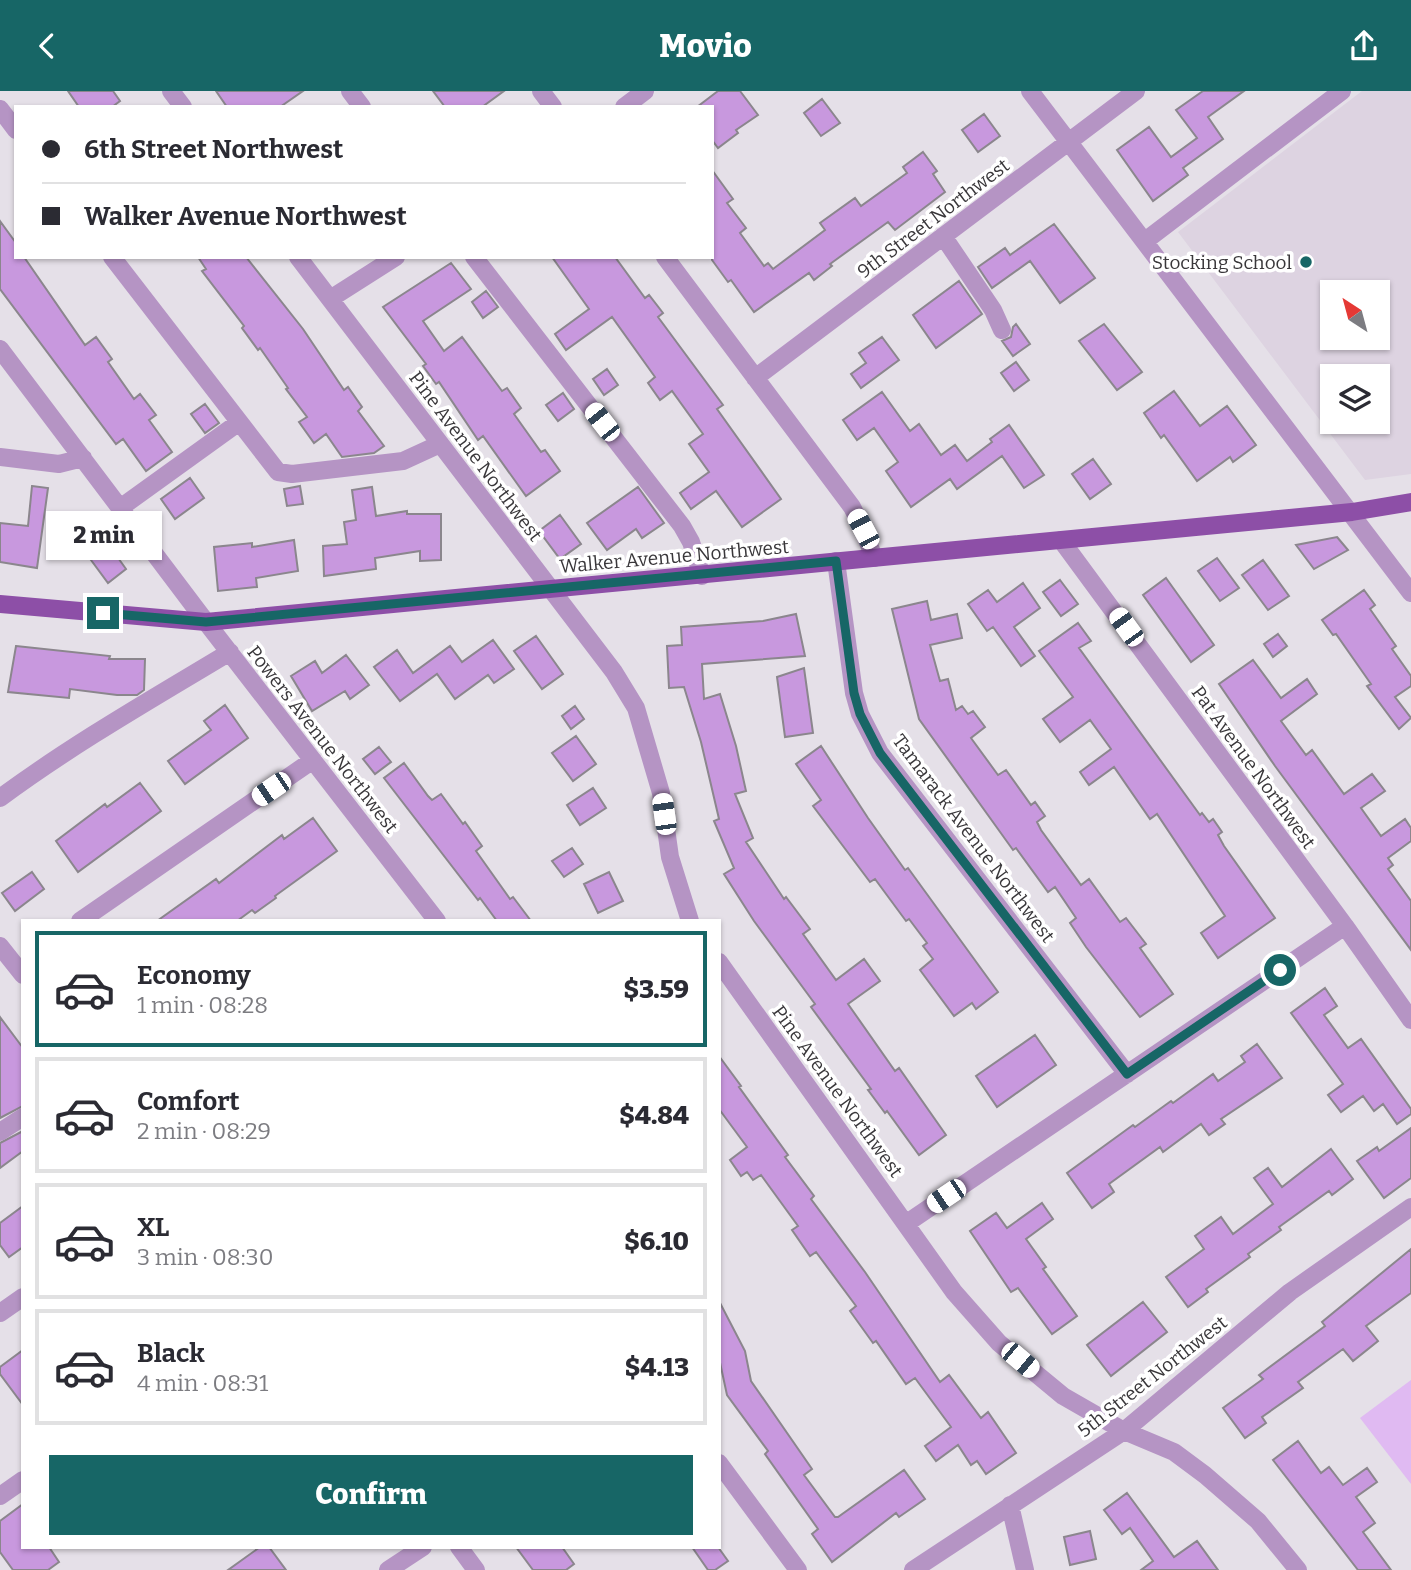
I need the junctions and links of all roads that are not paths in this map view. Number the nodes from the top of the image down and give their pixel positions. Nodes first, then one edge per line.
1 (645, 91) edge
2 (1030, 91) edge
3 (1136, 91) edge
4 (1342, 91) edge
5 (627, 105) edge
6 (0, 109) edge
7 (14, 127) edge
8 (1069, 141) junction
9 (943, 236) junction
10 (1145, 241) junction
11 (114, 259) edge
12 (300, 259) edge
13 (393, 259) edge
14 (476, 259) edge
15 (666, 259) edge
16 (330, 299) junction
17 (1002, 330) dead end
18 (0, 349) edge
19 (755, 378) junction
20 (238, 423) junction
21 (440, 444) junction
22 (0, 457) edge
23 (83, 459) junction
24 (1411, 502) edge
25 (120, 508) junction
26 (1352, 512) junction
27 (1061, 540) junction
28 (874, 558) junction
29 (836, 561) junction
30 (702, 576) junction
31 (551, 589) junction
32 (1411, 593) edge
33 (0, 604) edge
34 (206, 622) junction
35 (229, 652) junction
36 (313, 760) junction
37 (0, 798) edge
38 (83, 919) edge
39 (435, 919) edge
40 (689, 919) edge
41 (1345, 926) junction
42 (0, 946) edge
43 (721, 965) edge
44 (15, 969) edge
45 (1411, 1020) edge
46 (1127, 1074) junction
47 (21, 1118) edge
48 (0, 1132) edge
49 (1411, 1207) edge
50 (907, 1223) junction
51 (21, 1298) edge
52 (0, 1313) edge
53 (1124, 1431) junction
54 (721, 1466) edge
55 (21, 1481) edge
56 (0, 1496) edge
57 (1010, 1506) junction
58 (420, 1549) edge
59 (460, 1549) edge
60 (388, 1570) edge
61 (476, 1570) edge
62 (798, 1570) edge
63 (913, 1570) edge
64 (1025, 1570) edge
65 (1298, 1570) edge

1 - 5 street
2 - 8 street
3 - 8 street, 9th Street Northwest
4 - 10 street
6 - 7 street
8 - 9 street, 9th Street Northwest
8 - 10 street
9 - 17 street
9 - 19 street, 9th Street Northwest
10 - 26 street
11 - 20 street
12 - 16 street, Pine Avenue Northwest
13 - 16 street
14 - 30 street
15 - 19 street
16 - 21 street, Pine Avenue Northwest
18 - 23 street, Powers Avenue Northwest
19 - 28 street
20 - 21 street
20 - 25 street
21 - 31 street, Pine Avenue Northwest
22 - 23 street
23 - 25 street, Powers Avenue Northwest
24 - 26 main road, Walker Avenue Northwest
25 - 34 street, Powers Avenue Northwest
26 - 27 main road, Walker Avenue Northwest
26 - 32 street
27 - 28 main road, Walker Avenue Northwest
27 - 41 street, Pat Avenue Northwest
28 - 29 main road, Walker Avenue Northwest
29 - 30 main road, Walker Avenue Northwest
29 - 46 street, Tamarack Avenue Northwest
30 - 31 main road, Walker Avenue Northwest
31 - 34 main road, Walker Avenue Northwest
31 - 40 street, Pine Avenue Northwest
33 - 34 main road, Walker Avenue Northwest
34 - 35 street, Powers Avenue Northwest
35 - 36 street, Powers Avenue Northwest
35 - 37 street
36 - 38 street
36 - 39 street, Powers Avenue Northwest
41 - 45 street, Pat Avenue Northwest
41 - 46 street
42 - 44 street
43 - 50 street, Pine Avenue Northwest
46 - 50 street
47 - 48 street
49 - 53 street, 5th Street Northwest
50 - 53 street, Pine Avenue Northwest
51 - 52 street
53 - 57 street, 5th Street Northwest
53 - 65 street, Pine Avenue Northwest
54 - 62 street
55 - 56 street
57 - 63 street, 5th Street Northwest
57 - 64 street
58 - 60 street
59 - 61 street

